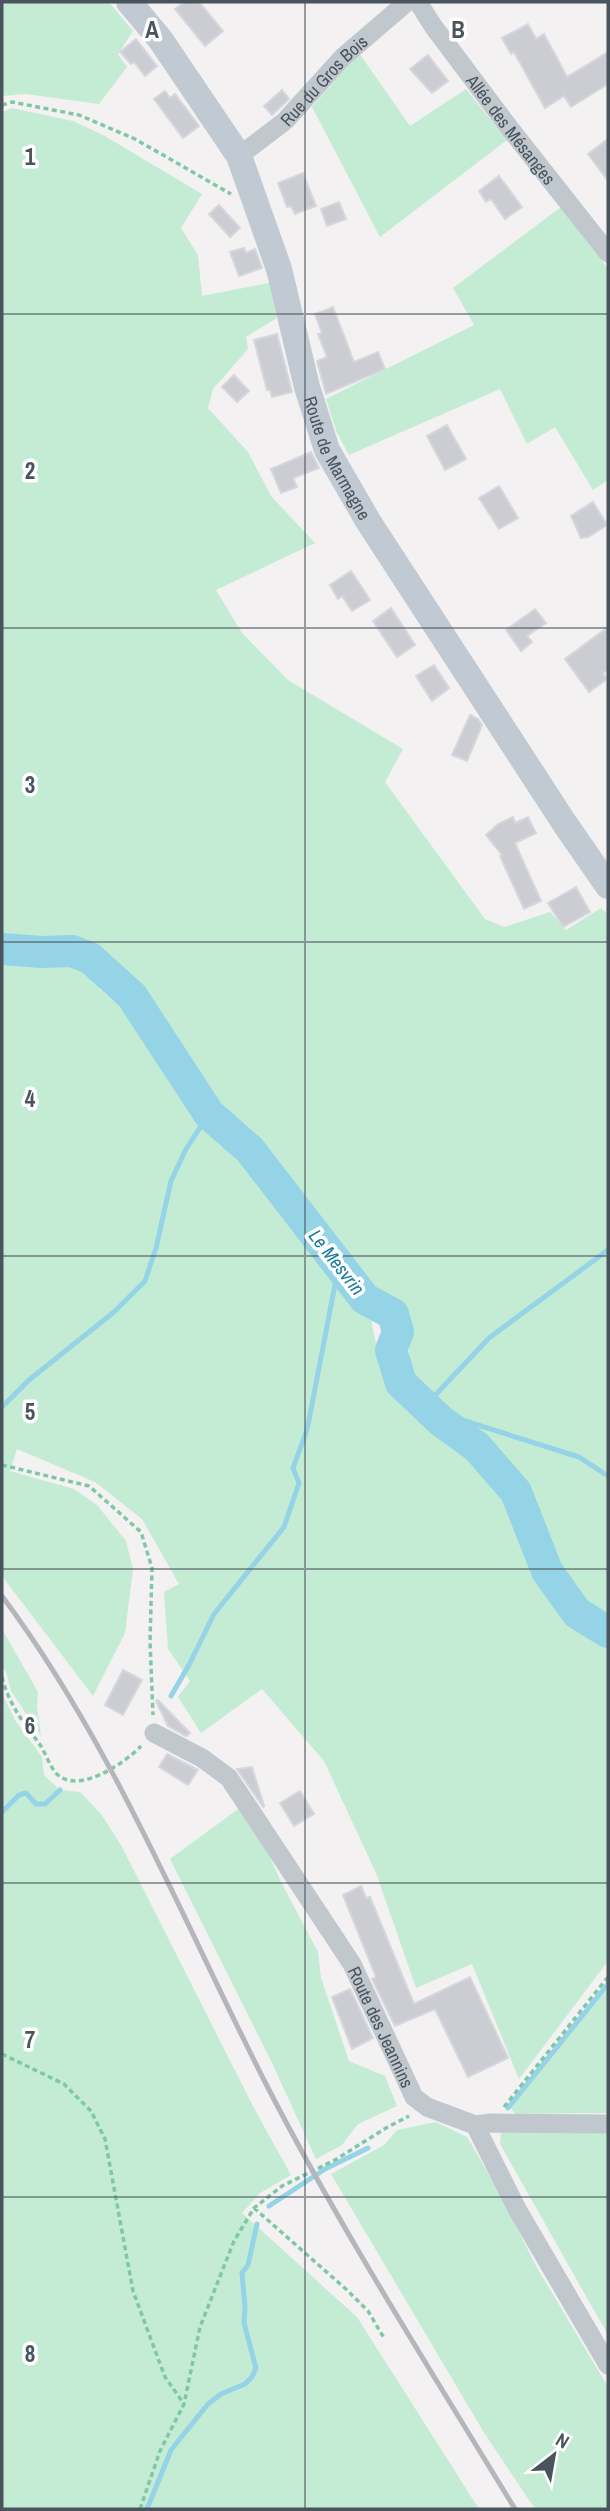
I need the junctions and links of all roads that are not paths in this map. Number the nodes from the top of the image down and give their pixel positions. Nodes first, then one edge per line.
1 (129, 2) edge
2 (407, 2) edge
3 (418, 2) edge
4 (240, 156) junction
5 (608, 253) edge
6 (608, 886) edge
7 (154, 1733) road end
8 (483, 2124) junction
9 (608, 2124) edge
10 (608, 2365) edge

1 - 4 main road, Route de Marmagne
2 - 4 street, Rue du Gros Bois
3 - 5 street, Allée des Mésanges
4 - 6 main road, Route de Marmagne
7 - 8 street, Route des Jeannins
8 - 9 street
8 - 10 street

